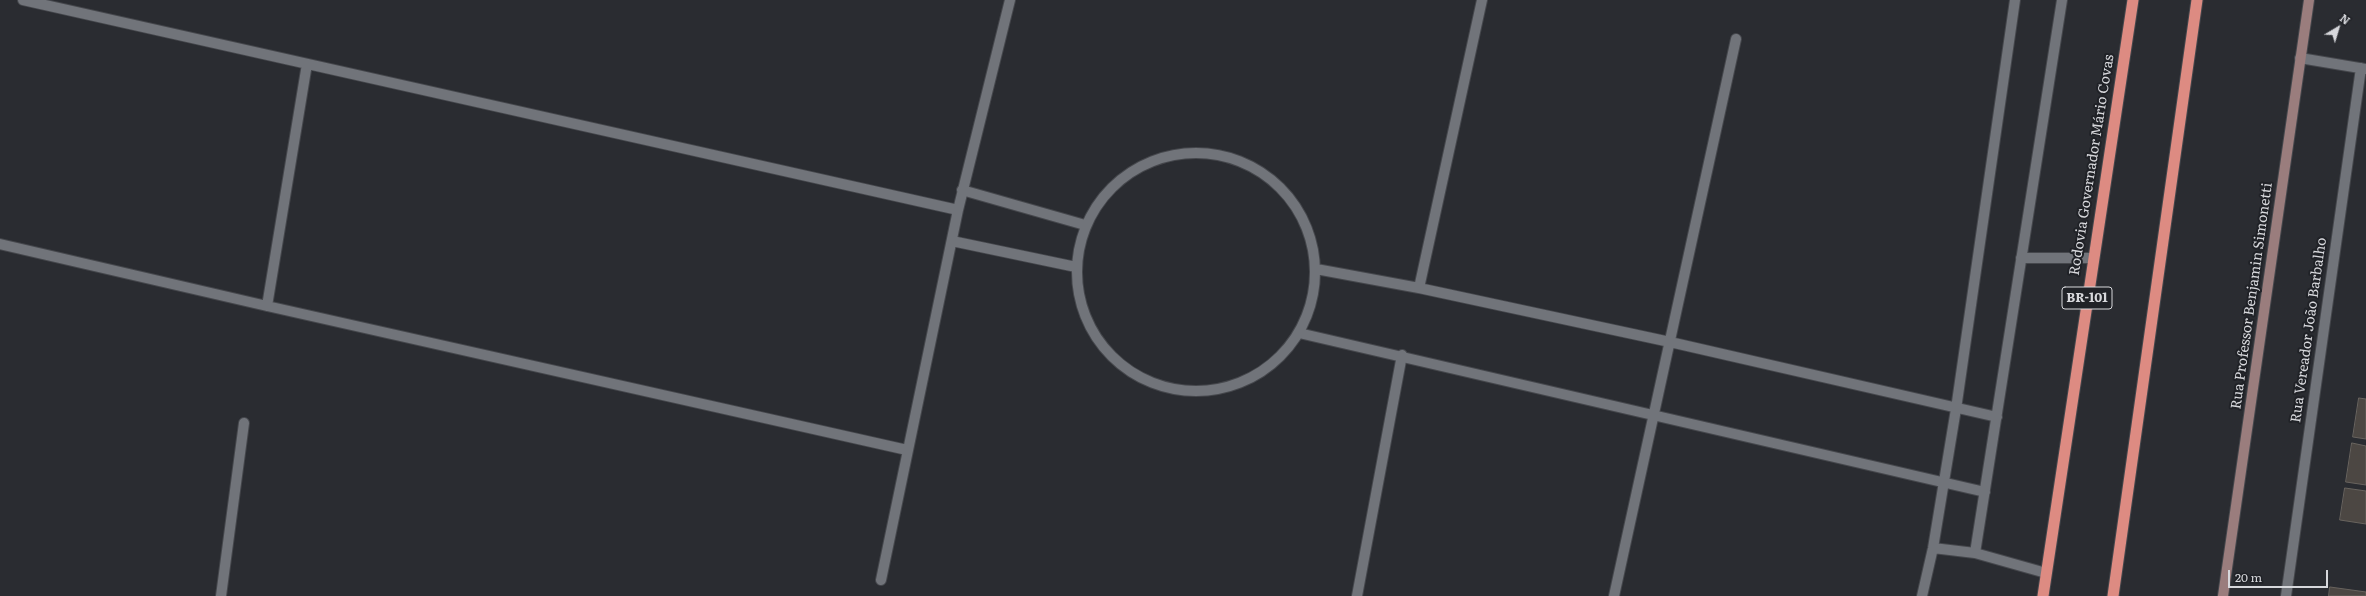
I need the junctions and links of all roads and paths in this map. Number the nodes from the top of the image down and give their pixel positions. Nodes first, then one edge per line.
1 (22, 0) edge
2 (1010, 0) edge
3 (1482, 0) edge
4 (2015, 0) edge
5 (2062, 0) edge
6 (2133, 0) edge
7 (2197, 0) edge
8 (2309, 0) edge
9 (1736, 39) dead end
10 (2300, 58) junction
11 (307, 64) junction
12 (2363, 68) edge
13 (962, 190) junction
14 (958, 210) junction
15 (1085, 225) junction
16 (952, 241) junction
17 (0, 244) edge
18 (2021, 258) junction
19 (2093, 258) junction
20 (1076, 267) junction
21 (1316, 269) junction
22 (1418, 288) junction
23 (267, 306) junction
24 (1299, 333) junction
25 (1670, 342) junction
26 (1402, 355) junction
27 (1956, 409) junction
28 (1655, 414) junction
29 (1997, 417) junction
30 (244, 423) dead end
31 (908, 450) junction
32 (1944, 484) junction
33 (1985, 492) junction
34 (1933, 548) junction
35 (1976, 554) junction
36 (2046, 574) junction
37 (881, 580) dead end
38 (221, 596) edge
39 (1357, 596) edge
40 (1614, 596) edge
41 (1922, 596) edge
42 (2043, 596) edge
43 (2113, 596) edge
44 (2223, 596) edge
45 (2286, 596) edge

1 - 11 street
2 - 13 street
3 - 22 street
4 - 27 street
5 - 18 street
6 - 19 highway, Rodovia Governador Mário Covas / BR-101
7 - 43 highway
8 - 10 main road, Rua Professor Benjamin Simonetti
9 - 25 street
10 - 12 street
10 - 44 main road, Rua Professor Benjamin Simonetti
11 - 14 street
11 - 23 street
12 - 45 street, Rua Vereador João Barbalho
13 - 14 street
13 - 15 street
14 - 16 street
15 - 20 street
15 - 21 street
16 - 20 street
16 - 31 street
17 - 23 street
18 - 19 street
18 - 29 street
19 - 36 highway, Rodovia Governador Mário Covas / BR-101
20 - 24 street
21 - 22 street
21 - 24 street
22 - 25 street
23 - 31 street
24 - 26 street
25 - 27 street
25 - 28 street
26 - 28 street
26 - 39 street
27 - 29 street
27 - 32 street
28 - 32 street
28 - 40 street
29 - 33 street
30 - 38 street
31 - 37 street
32 - 33 street
32 - 34 street
33 - 35 street
34 - 35 street
34 - 41 street
35 - 36 street
36 - 42 highway, Rodovia Governador Mário Covas / BR-101

